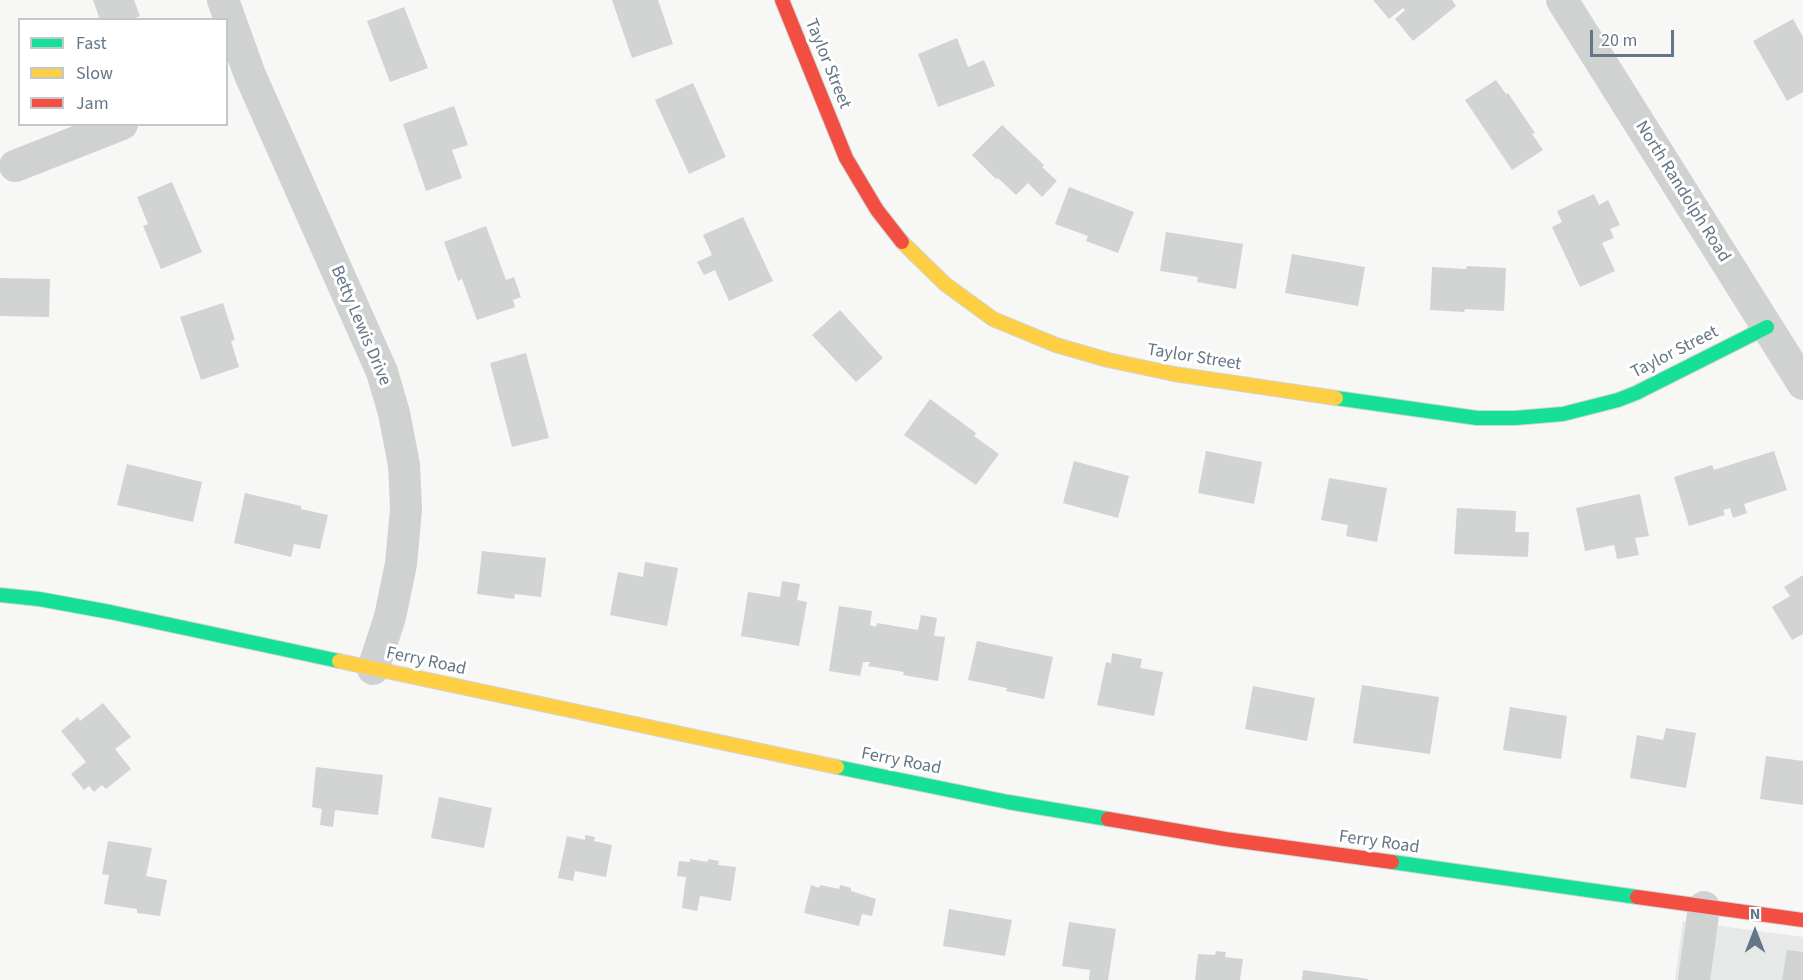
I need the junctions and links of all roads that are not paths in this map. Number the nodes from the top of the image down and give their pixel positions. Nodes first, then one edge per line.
1 (223, 0) edge
2 (782, 0) edge
3 (1562, 0) edge
4 (226, 18) edge
5 (228, 27) edge
6 (238, 80) edge
7 (117, 126) edge
8 (15, 166) dead end
9 (1767, 327) junction
10 (1803, 384) edge
11 (0, 595) edge
12 (373, 669) junction
13 (1704, 907) junction
14 (1803, 920) edge
15 (1694, 980) edge

1 - 4 street, Betty Lewis Drive
2 - 9 main road, Taylor Street
3 - 9 street, North Randolph Road
5 - 6 street, Betty Lewis Drive
6 - 12 street, Betty Lewis Drive
7 - 8 street
9 - 10 street, North Randolph Road
11 - 12 main road, Ferry Road
12 - 13 main road, Ferry Road
13 - 14 main road, Ferry Road
13 - 15 street

